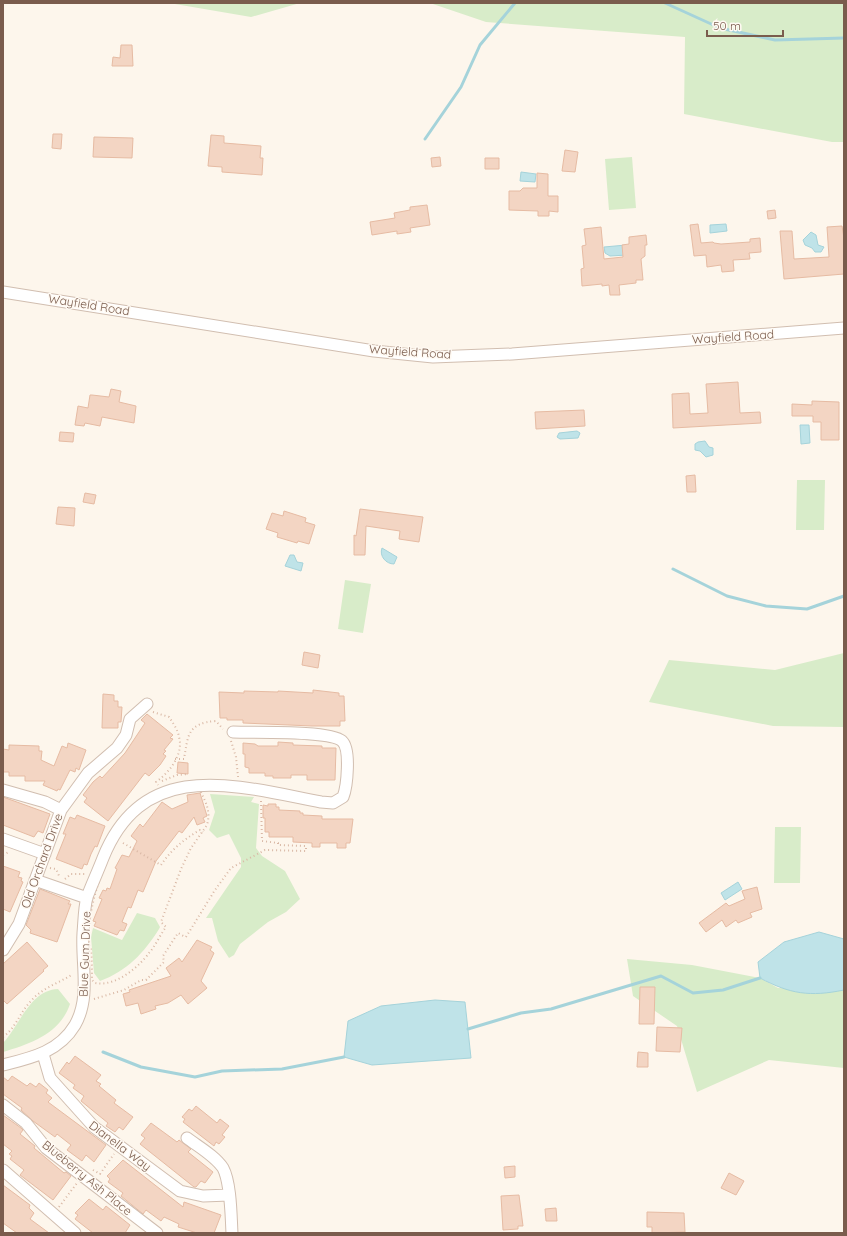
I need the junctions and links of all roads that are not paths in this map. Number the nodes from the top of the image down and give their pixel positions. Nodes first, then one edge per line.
1 (3, 292) edge
2 (844, 328) edge
3 (148, 707) road end
4 (229, 734) road end
5 (3, 790) edge
6 (61, 810) junction
7 (3, 839) edge
8 (45, 854) junction
9 (35, 880) junction
10 (87, 898) junction
11 (3, 950) edge
12 (43, 1054) junction
13 (3, 1065) edge
14 (3, 1105) edge
15 (187, 1138) dead end
16 (3, 1170) edge
17 (228, 1195) junction
18 (75, 1233) edge
19 (157, 1233) edge
20 (232, 1233) edge

1 - 2 street, Wayfield Road
3 - 6 street, Old Orchard Drive
4 - 10 street, Blue Gum Drive
5 - 6 street
6 - 8 street, Old Orchard Drive
7 - 8 street
8 - 9 street, Old Orchard Drive
9 - 10 street
9 - 11 street, Old Orchard Drive
10 - 12 street, Blue Gum Drive
12 - 13 street, Blue Gum Drive
12 - 17 street, Dianella Way
14 - 19 street, Blueberry Ash Place
15 - 17 street
16 - 18 street
17 - 20 street

